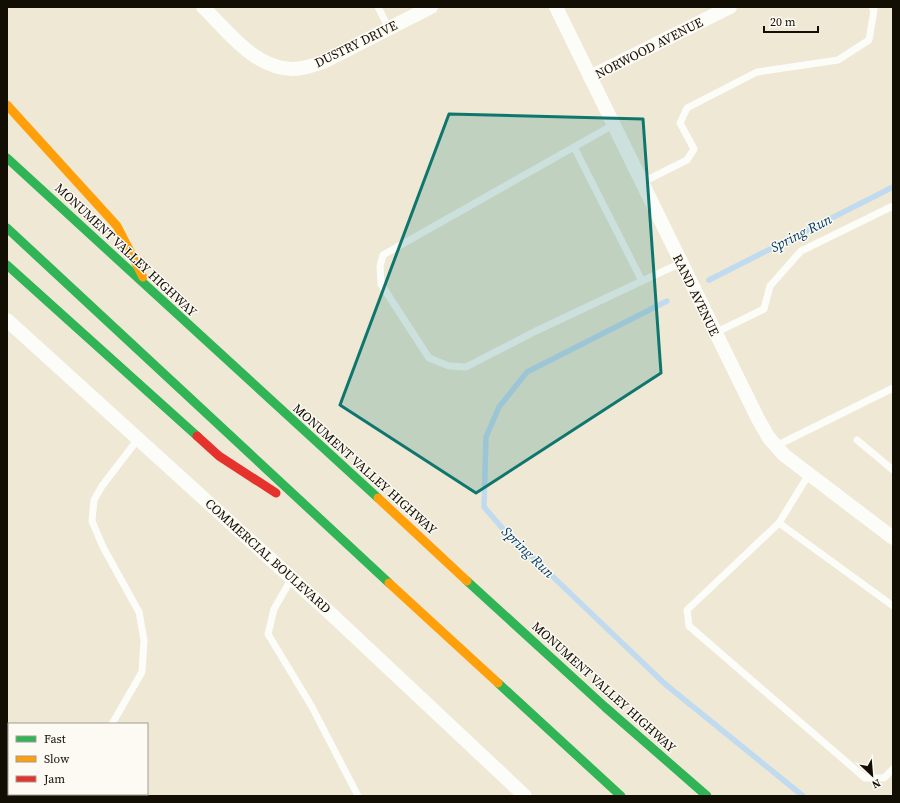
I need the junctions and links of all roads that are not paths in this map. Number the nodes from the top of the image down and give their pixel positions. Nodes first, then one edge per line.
1 (203, 7) edge
2 (378, 7) edge
3 (431, 7) edge
4 (556, 7) edge
5 (730, 7) edge
6 (872, 7) edge
7 (389, 29) junction
8 (590, 78) junction
9 (7, 105) edge
10 (613, 125) junction
11 (574, 147) junction
12 (7, 158) edge
13 (641, 183) junction
14 (893, 206) edge
15 (7, 228) edge
16 (681, 264) junction
17 (7, 265) edge
18 (642, 281) junction
19 (150, 290) junction
20 (7, 320) edge
21 (715, 333) junction
22 (893, 388) edge
23 (138, 439) junction
24 (857, 440) dead end
25 (776, 446) junction
26 (893, 470) edge
27 (809, 474) junction
28 (778, 523) junction
29 (324, 524) junction
30 (893, 538) edge
31 (292, 578) junction
32 (893, 606) edge
33 (113, 723) edge
34 (893, 769) edge
35 (358, 796) edge
36 (525, 796) edge
37 (621, 796) edge
38 (707, 796) edge

1 - 7 street, DUSTRY DRIVE
2 - 7 lane
3 - 7 street, DUSTRY DRIVE
4 - 8 street, RAND AVENUE
5 - 8 street, NORWOOD AVENUE
6 - 13 lane
8 - 10 street, RAND AVENUE
9 - 19 highway
10 - 11 lane
10 - 13 street, RAND AVENUE
11 - 18 lane
11 - 18 lane
12 - 19 highway, MONUMENT VALLEY HIGHWAY
13 - 16 street, RAND AVENUE
14 - 21 lane
15 - 29 highway
16 - 18 lane
16 - 21 street, RAND AVENUE
17 - 29 highway
19 - 38 highway, MONUMENT VALLEY HIGHWAY
20 - 23 street, COMMERCIAL BOULEVARD
21 - 25 street, RAND AVENUE
22 - 25 lane
23 - 31 street, COMMERCIAL BOULEVARD
23 - 33 lane
24 - 26 lane
25 - 27 street, RAND AVENUE
27 - 28 lane
27 - 30 street, RAND AVENUE
28 - 32 lane
28 - 34 lane
29 - 37 highway
31 - 35 lane
31 - 36 street, COMMERCIAL BOULEVARD

